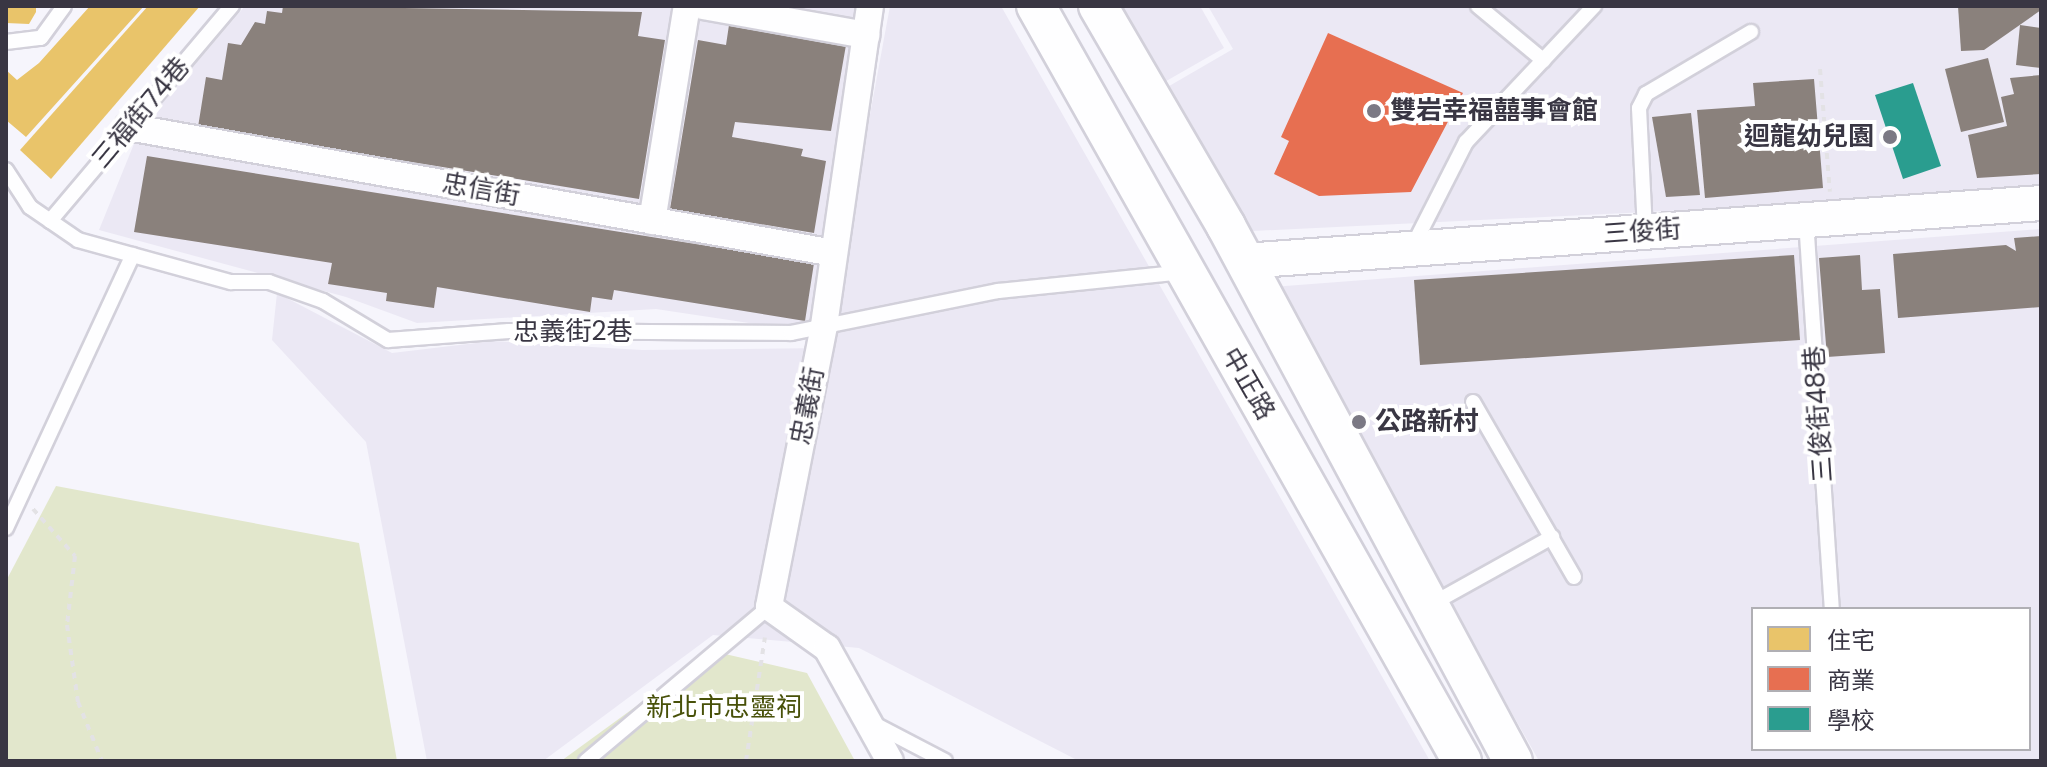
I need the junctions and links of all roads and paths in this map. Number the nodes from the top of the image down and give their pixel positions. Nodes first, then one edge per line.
1 (64, 6) edge
2 (232, 6) edge
3 (687, 6) edge
4 (703, 6) edge
5 (870, 6) edge
6 (1036, 6) edge
7 (1098, 6) edge
8 (1478, 6) edge
9 (1594, 6) edge
10 (1751, 32) dead end
11 (866, 35) junction
12 (6, 42) edge
13 (1543, 60) junction
14 (1820, 69) dead end
15 (128, 127) junction
16 (6, 170) edge
17 (2041, 203) edge
18 (1819, 219) junction
19 (50, 221) junction
20 (652, 221) junction
21 (1645, 231) junction
22 (1412, 248) junction
23 (834, 253) junction
24 (133, 255) junction
25 (1244, 261) junction
26 (1184, 272) junction
27 (824, 326) junction
28 (1473, 402) dead end
29 (21, 496) junction
30 (6, 528) edge
31 (1552, 537) junction
32 (1574, 577) dead end
33 (769, 607) junction
34 (1426, 607) junction
35 (1832, 607) edge
36 (867, 720) junction
37 (102, 761) edge
38 (586, 761) edge
39 (746, 761) edge
40 (890, 761) edge
41 (945, 761) edge
42 (1462, 761) edge
43 (1513, 761) edge

1 - 12 lane
2 - 15 lane, 三福街74巷
3 - 20 street
4 - 11 street
5 - 11 street, 忠義街
6 - 26 main road, 中正路
7 - 25 main road, 中正路
8 - 13 lane
9 - 13 lane
10 - 21 lane
11 - 23 street, 忠義街
13 - 22 lane
14 - 18 path
15 - 19 lane, 三福街74巷
15 - 20 street, 忠信街
16 - 19 lane, 忠義街2巷
17 - 18 street, 三俊街
18 - 21 street, 三俊街
18 - 35 lane, 三俊街48巷
19 - 24 lane, 忠義街2巷
20 - 23 street, 忠信街
21 - 22 street, 三俊街
22 - 25 street, 三俊街
23 - 27 street, 忠義街
24 - 27 lane, 忠義街2巷
24 - 29 lane
25 - 26 main road
25 - 34 main road, 中正路
26 - 27 lane, 忠義街2巷
26 - 42 main road, 中正路
27 - 33 street, 忠義街
28 - 31 lane
29 - 30 lane
29 - 37 path
31 - 32 lane
31 - 34 lane
33 - 36 street
33 - 38 lane
33 - 39 path
34 - 43 main road, 中正路
36 - 40 street
36 - 41 lane

